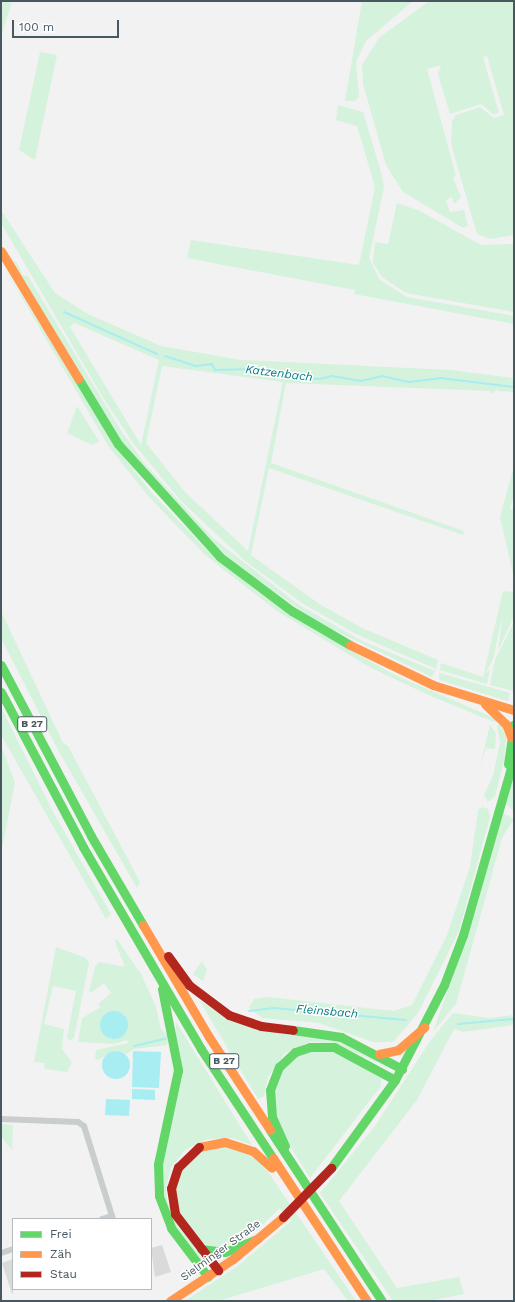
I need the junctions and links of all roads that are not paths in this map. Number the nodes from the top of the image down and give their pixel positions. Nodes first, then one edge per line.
1 (1, 251) edge
2 (1, 665) edge
3 (1, 692) edge
4 (484, 703) junction
5 (514, 710) edge
6 (514, 724) edge
7 (511, 738) junction
8 (514, 757) edge
9 (508, 770) junction
10 (152, 942) junction
11 (161, 982) junction
12 (424, 1027) junction
13 (379, 1054) junction
14 (402, 1069) junction
15 (395, 1080) junction
16 (1, 1119) edge
17 (282, 1174) junction
18 (299, 1179) junction
19 (113, 1217) edge
20 (258, 1239) junction
21 (12, 1249) edge
22 (201, 1249) junction
23 (1, 1253) edge
24 (218, 1270) junction
25 (208, 1277) junction
26 (170, 1301) edge
27 (367, 1301) edge
28 (382, 1301) edge

1 - 4 main road
2 - 10 main road, B 27
3 - 11 main road, B 27
4 - 5 main road
4 - 7 main road
6 - 7 main road
7 - 9 main road
8 - 9 main road
9 - 12 main road, Sielminger Straße
10 - 13 main road
10 - 18 main road, B 27
11 - 17 main road, B 27
11 - 25 main road
12 - 13 main road
12 - 14 main road, Sielminger Straße
13 - 14 main road
14 - 15 main road, Sielminger Straße
15 - 18 main road
15 - 20 main road, Sielminger Straße, bridge
16 - 19 street
17 - 22 main road
17 - 27 main road, B 27
18 - 28 main road, B 27
20 - 22 main road
20 - 24 main road, Sielminger Straße
21 - 23 street
22 - 24 main road
24 - 25 main road, Sielminger Straße
25 - 26 main road, Sielminger Straße

